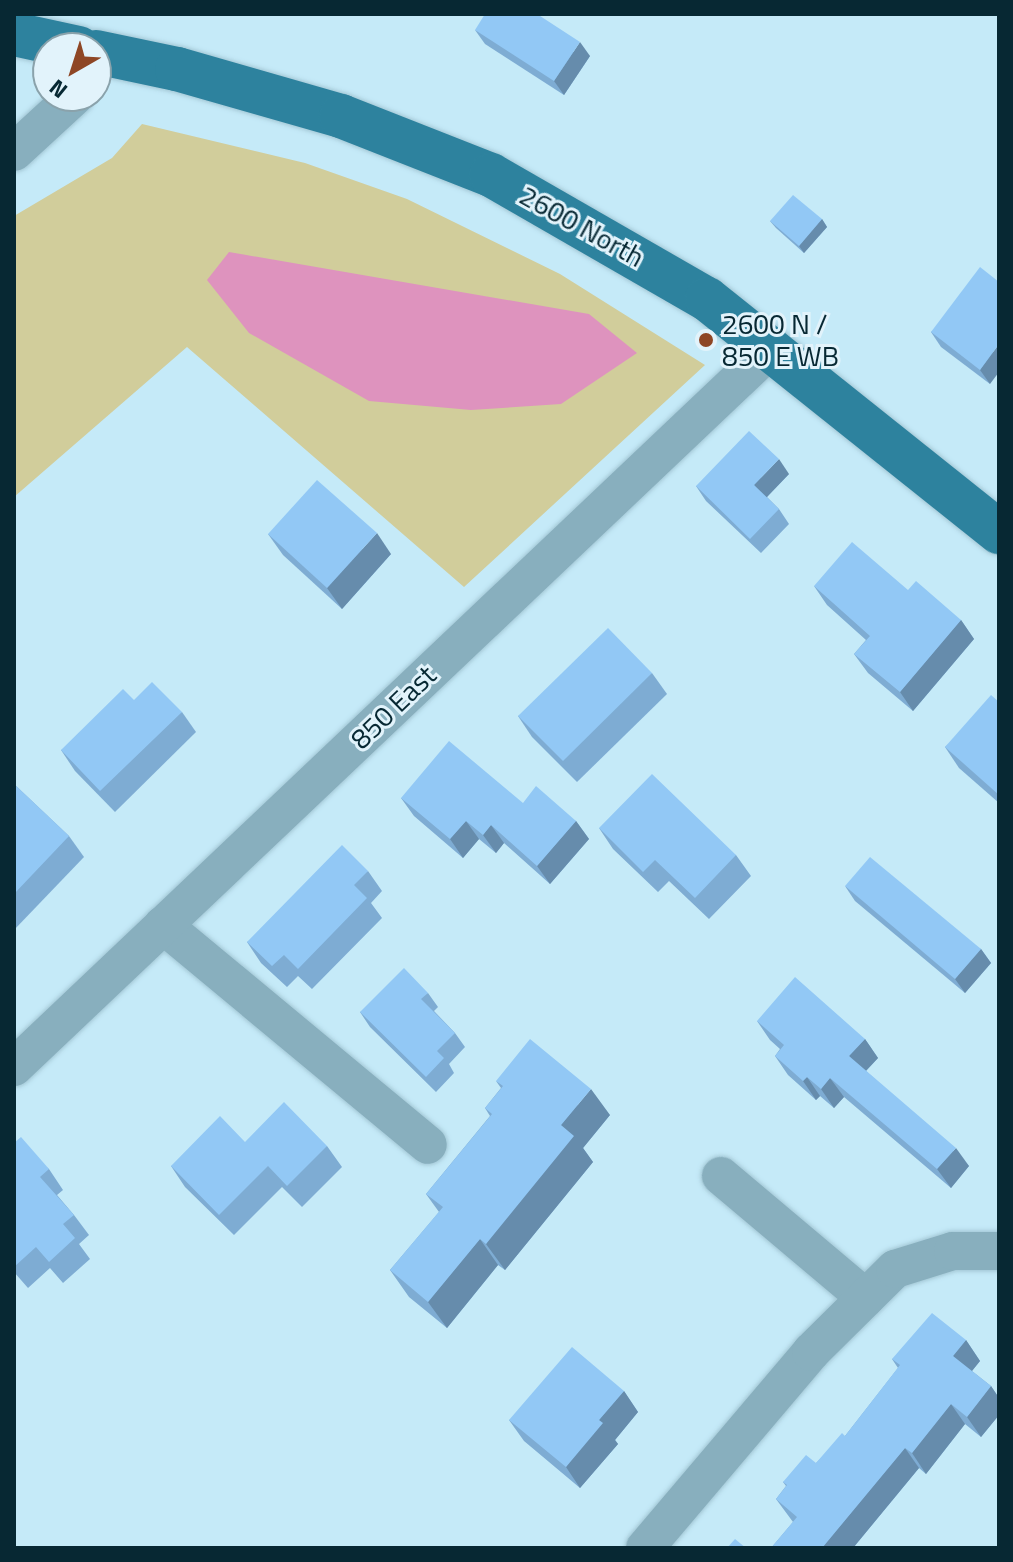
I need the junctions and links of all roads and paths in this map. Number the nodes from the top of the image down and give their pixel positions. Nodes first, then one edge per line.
1 (112, 62) edge
2 (58, 112) edge
3 (14, 152) edge
4 (773, 347) junction
5 (999, 532) edge
6 (163, 925) junction
7 (14, 1067) edge
8 (428, 1145) dead end
9 (721, 1176) dead end
10 (999, 1251) edge
11 (866, 1298) junction
12 (645, 1548) edge

1 - 4 main road, 2600 North
2 - 3 street
4 - 5 main road, 2600 North
4 - 6 street, 850 East
6 - 7 street, 850 East
6 - 8 street
9 - 11 street
10 - 11 street
11 - 12 street

